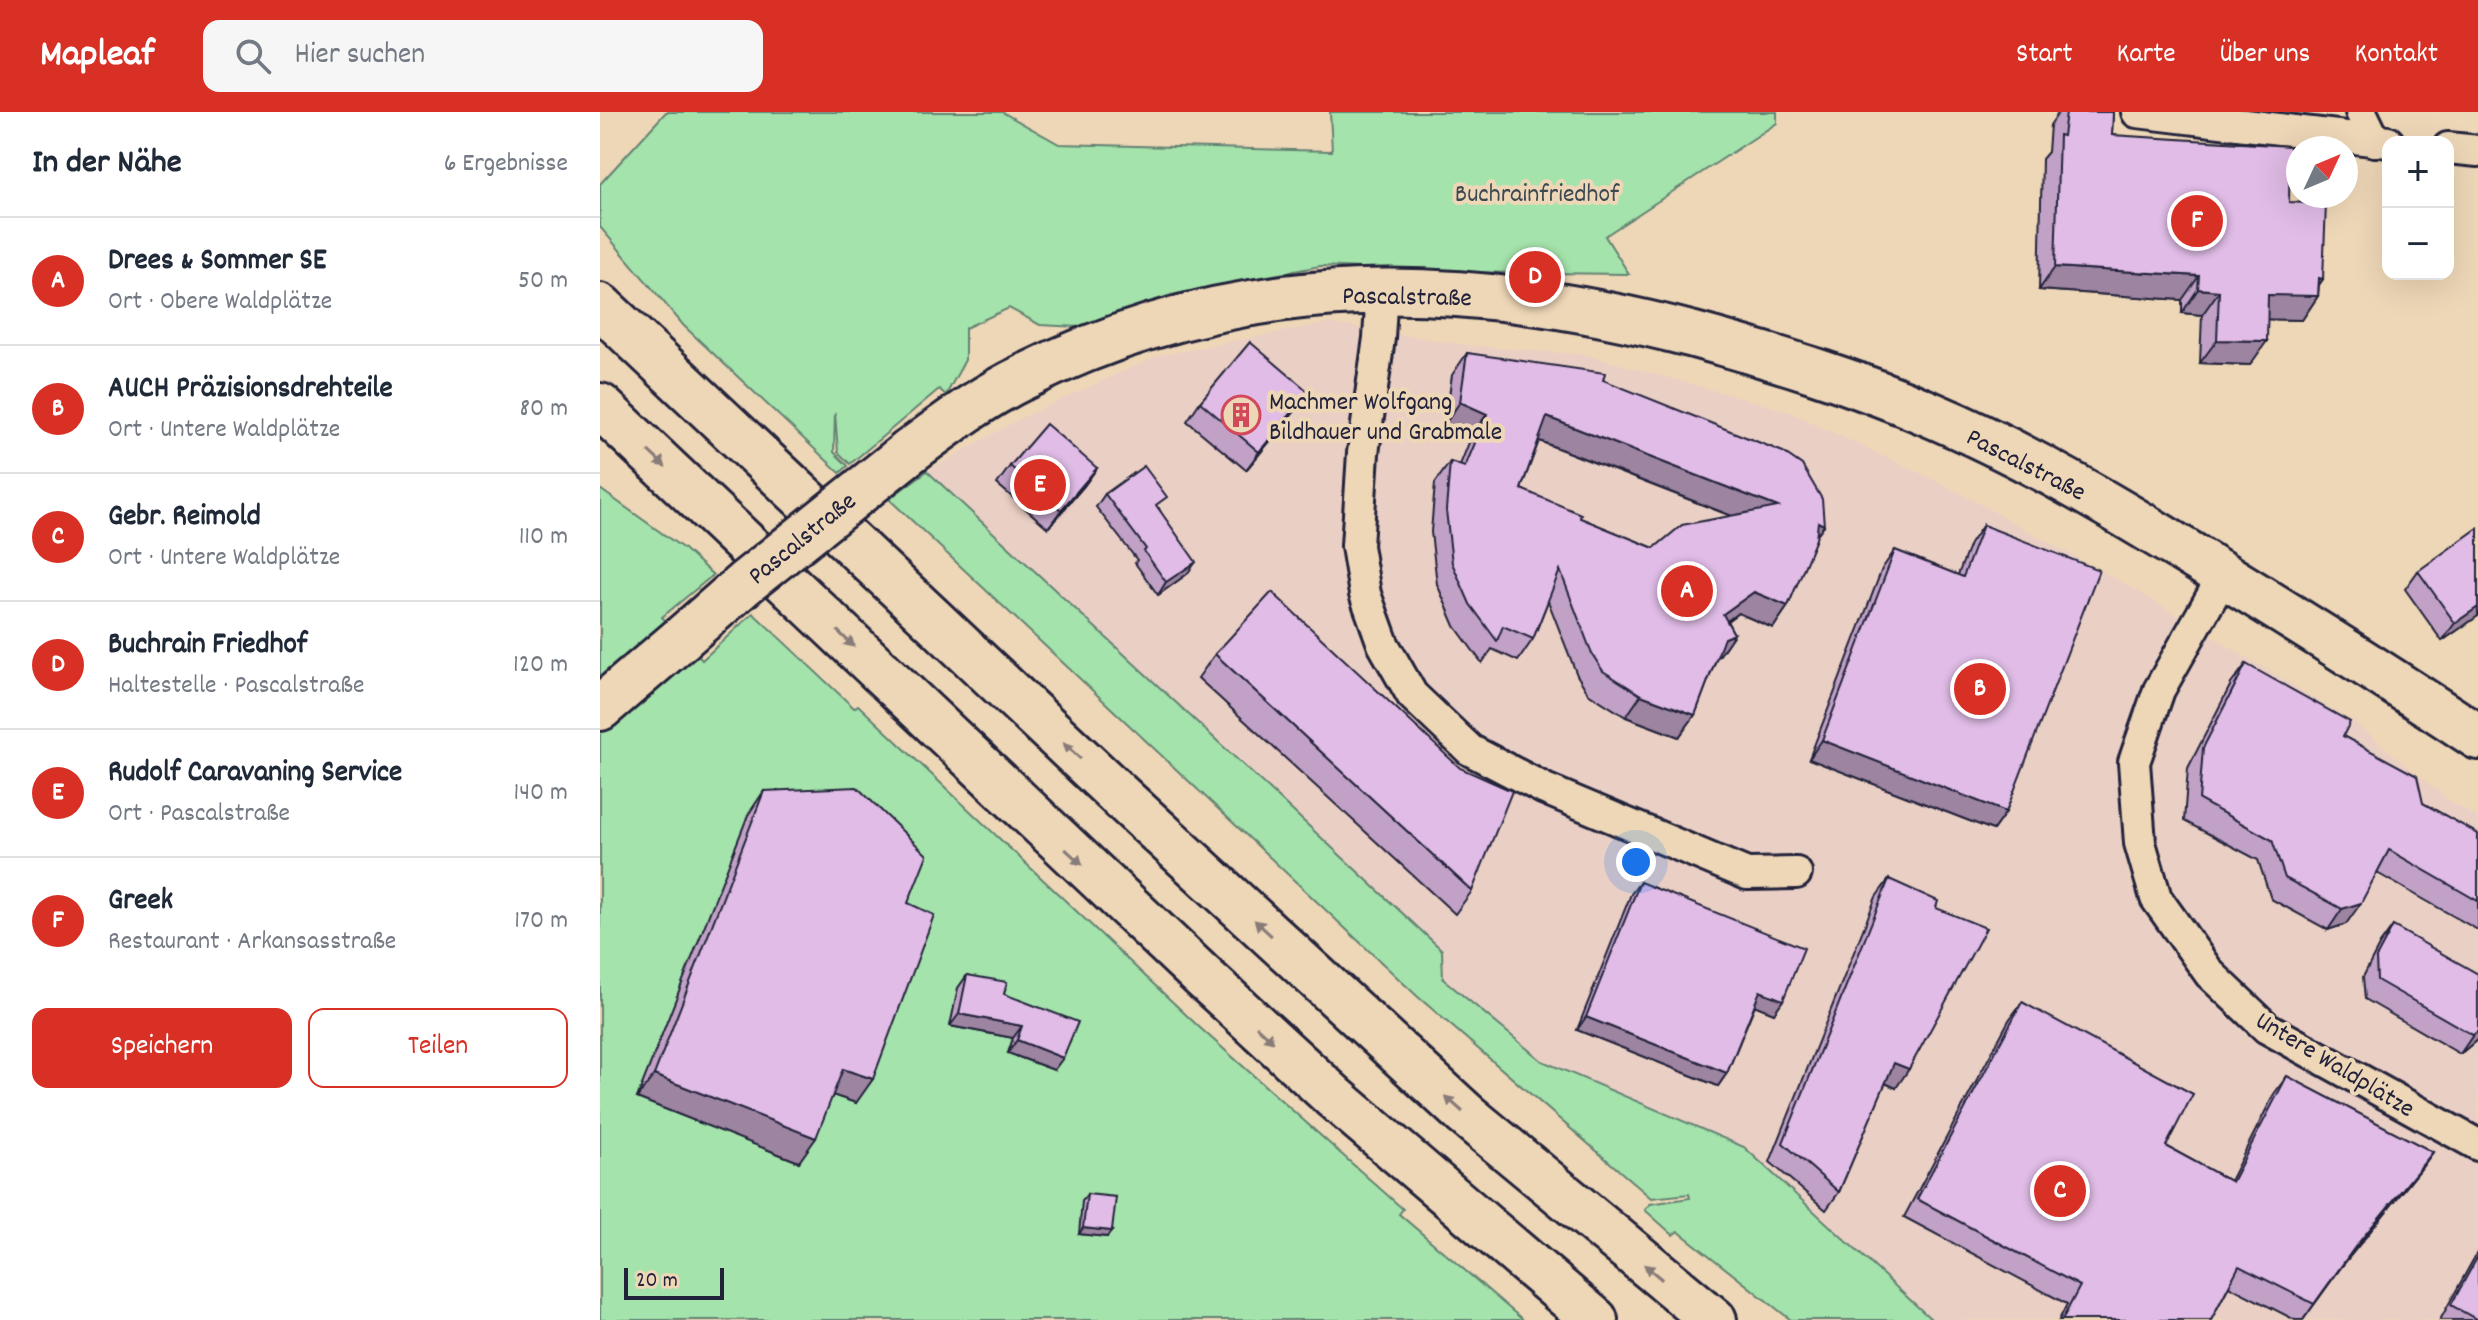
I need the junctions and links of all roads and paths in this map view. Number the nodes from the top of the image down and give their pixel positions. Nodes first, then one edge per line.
1 (2137, 112) edge
2 (2361, 112) edge
3 (2381, 142) edge
4 (2454, 149) edge
5 (2478, 151) edge
6 (1382, 289) junction
7 (600, 306) edge
8 (600, 406) edge
9 (2224, 575) junction
10 (600, 708) edge
11 (2478, 737) edge
12 (1796, 873) dead end
13 (2478, 1145) edge
14 (1595, 1320) edge
15 (1714, 1320) edge

1 - 3 street
2 - 3 street
4 - 5 street
6 - 9 main road, Pascalstraße
6 - 10 main road, Pascalstraße, bridge
6 - 12 street
15 -> 7 main road
8 -> 14 main road
9 - 11 main road, Pascalstraße
9 - 13 street, Untere Waldplätze

